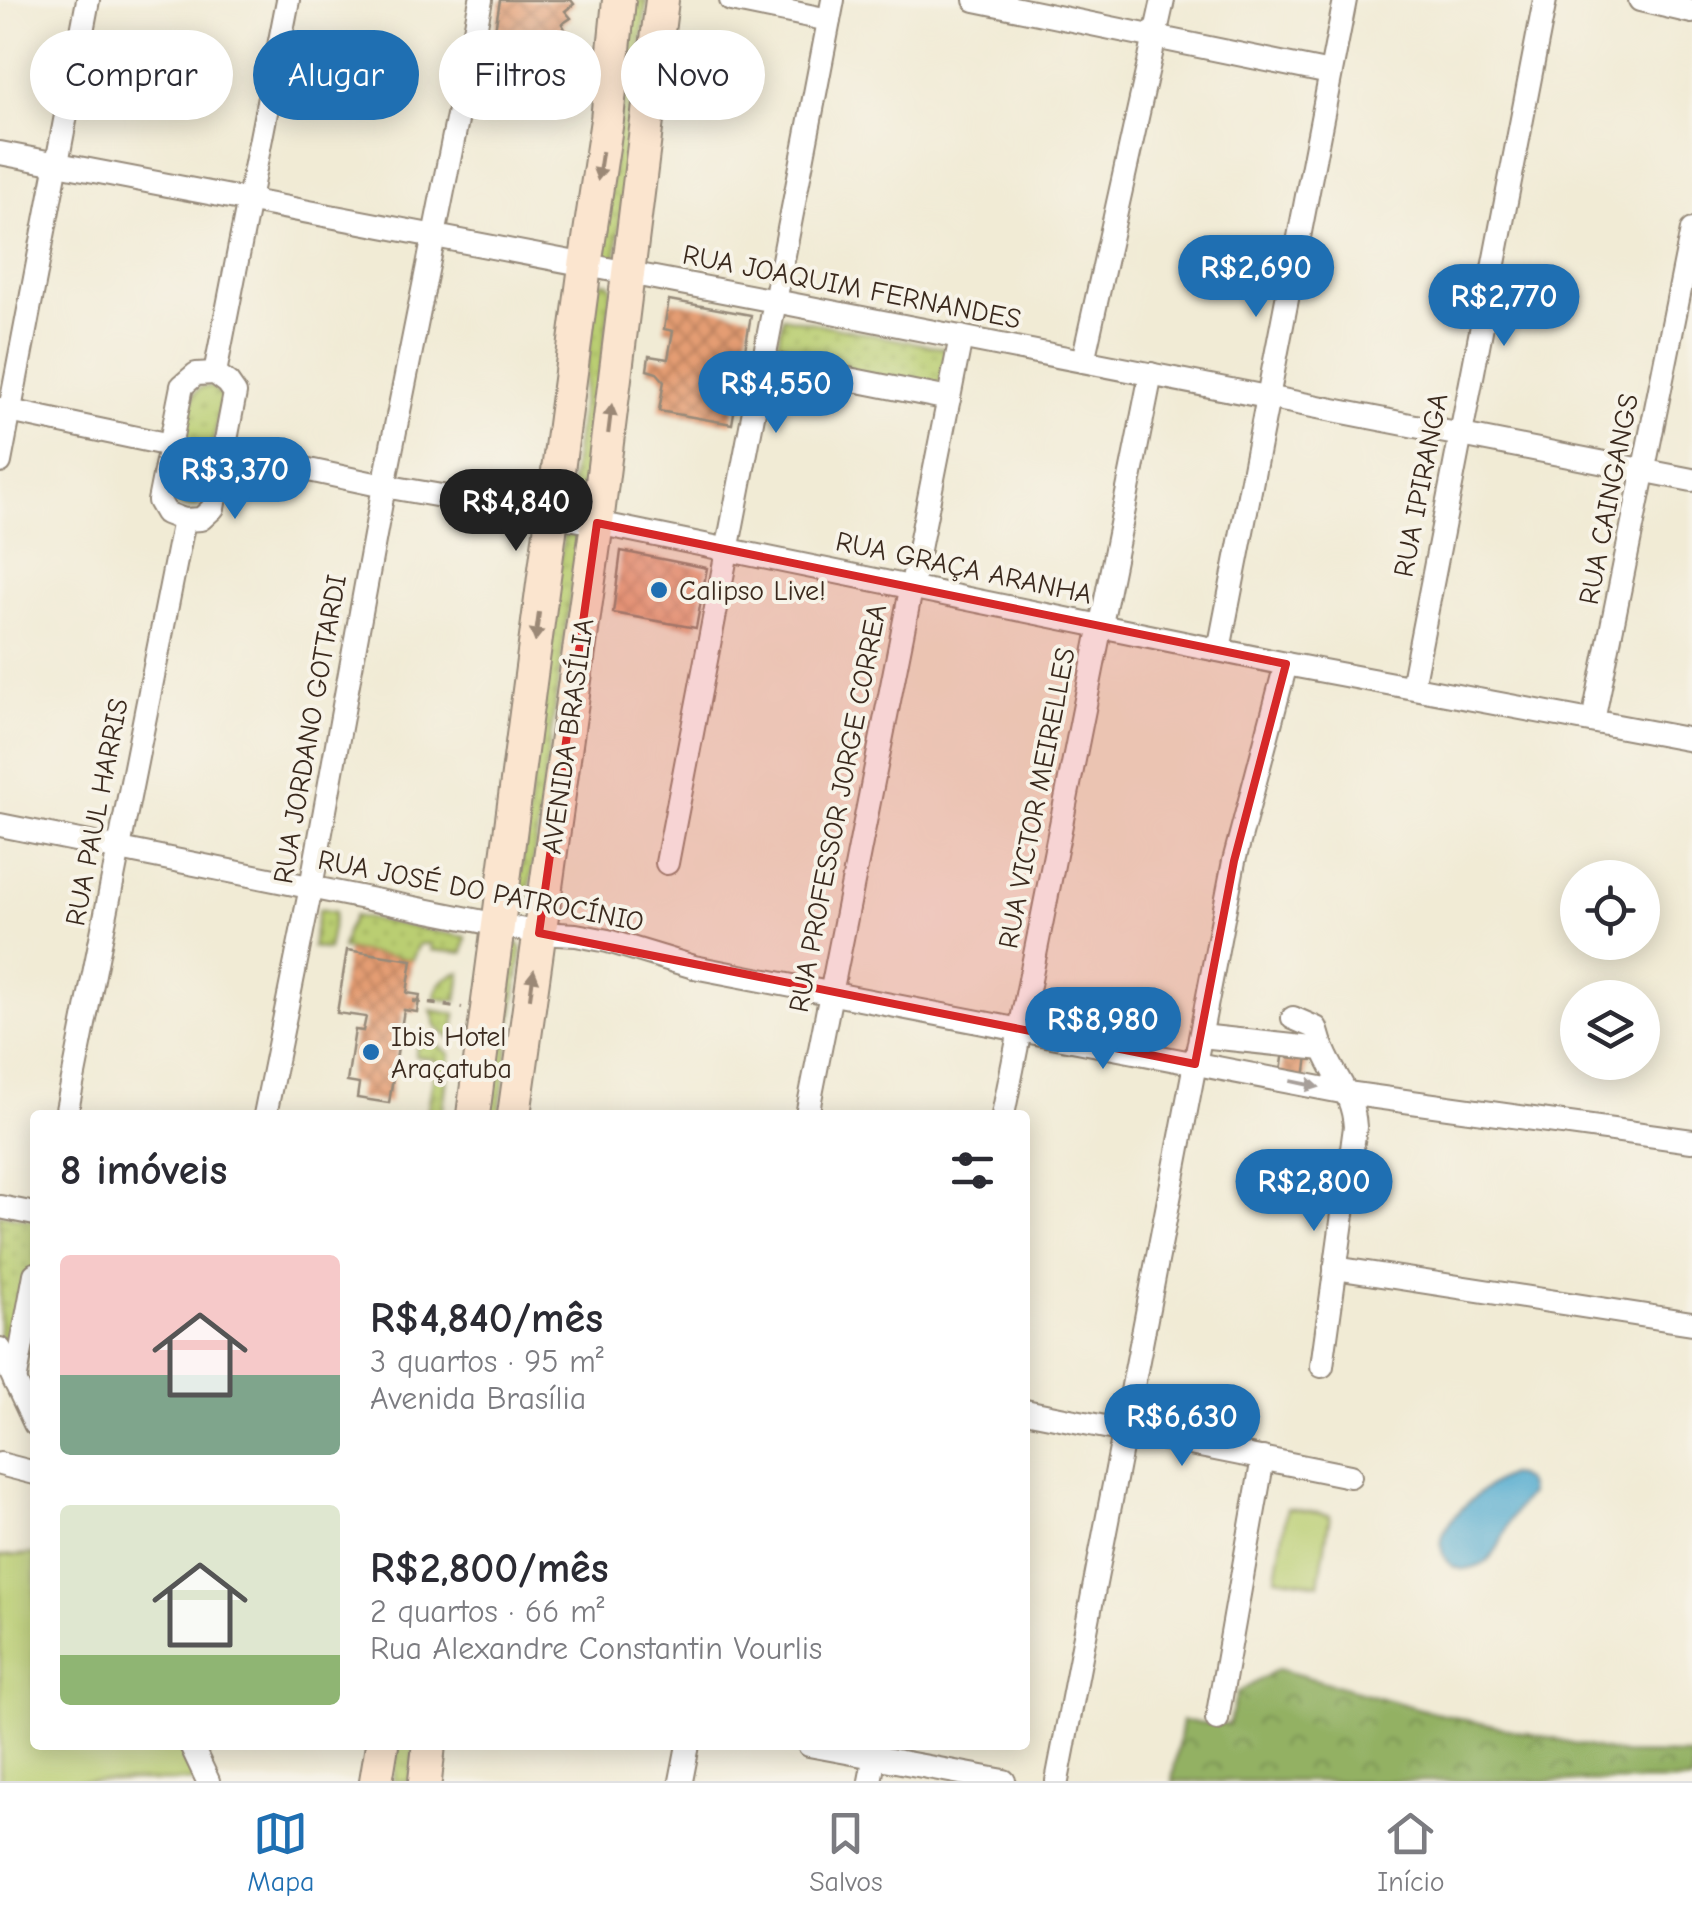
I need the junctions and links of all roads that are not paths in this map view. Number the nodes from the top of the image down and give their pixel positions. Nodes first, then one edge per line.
1 (88, 0) edge
2 (288, 0) edge
3 (481, 0) edge
4 (619, 0) edge
5 (662, 0) edge
6 (730, 0) edge
7 (975, 0) edge
8 (1163, 0) edge
9 (1345, 0) edge
10 (1545, 0) edge
11 (1640, 0) edge
12 (1028, 5) edge
13 (831, 10) edge
14 (1692, 12) edge
15 (1153, 37) junction
16 (1330, 73) junction
17 (0, 153) edge
18 (56, 164) junction
19 (248, 201) junction
20 (1692, 230) edge
21 (434, 236) junction
22 (585, 266) junction
23 (628, 274) junction
24 (775, 301) junction
25 (961, 337) junction
26 (1083, 361) junction
27 (763, 362) junction
28 (215, 374) junction
29 (1152, 374) junction
30 (1268, 397) junction
31 (948, 399) junction
32 (5, 410) edge
33 (1460, 435) junction
34 (170, 445) junction
35 (224, 452) junction
36 (0, 462) edge
37 (1645, 470) junction
38 (1692, 480) edge
39 (384, 486) junction
40 (552, 515) junction
41 (184, 520) junction
42 (597, 522) junction
43 (727, 549) junction
44 (912, 587) junction
45 (1101, 626) junction
46 (1219, 650) junction
47 (1286, 664) junction
48 (1412, 688) junction
49 (1594, 722) junction
50 (1692, 740) edge
51 (0, 826) edge
52 (120, 849) junction
53 (667, 862) dead end
54 (311, 887) junction
55 (497, 925) junction
56 (539, 933) junction
57 (831, 994) junction
58 (1292, 1018) dead end
59 (1020, 1029) junction
60 (1200, 1036) junction
61 (1268, 1043) junction
62 (1322, 1049) junction
63 (1195, 1064) junction
64 (1262, 1076) junction
65 (1347, 1094) junction
66 (67, 1110) edge
67 (266, 1110) edge
68 (474, 1110) edge
69 (515, 1110) edge
70 (808, 1110) edge
71 (1004, 1110) edge
72 (1692, 1142) edge
73 (0, 1208) edge
74 (30, 1213) edge
75 (1336, 1268) junction
76 (30, 1301) edge
77 (1692, 1323) edge
78 (0, 1349) edge
79 (1322, 1366) dead end
80 (15, 1382) junction
81 (1030, 1412) edge
82 (30, 1414) edge
83 (1124, 1430) junction
84 (1264, 1458) junction
85 (0, 1464) edge
86 (30, 1471) edge
87 (1350, 1476) dead end
88 (1217, 1719) dead end
89 (193, 1750) edge
90 (381, 1750) edge
91 (428, 1750) edge
92 (687, 1750) edge
93 (829, 1750) edge
94 (874, 1761) edge
95 (208, 1781) edge
96 (376, 1781) edge
97 (425, 1781) edge
98 (681, 1781) edge
99 (1004, 1781) edge
100 (1057, 1781) edge

1 - 18 street
2 - 19 street
3 - 21 street, RUA JORDANO GOTTARDI
4 -> 22 main road, AVENIDA BRASÍLIA
5 - 23 main road, AVENIDA BRASÍLIA
6 - 13 street
7 - 12 street
8 - 15 street
9 - 16 street
10 - 33 street, RUA IPIRANGA
11 - 14 street
12 - 15 street
13 - 24 street
15 - 16 street
15 - 26 street
16 - 30 street
17 - 18 street, RUA JOAQUIM FERNANDES
18 - 19 street, RUA JOAQUIM FERNANDES
18 - 32 street
19 - 21 street, RUA JOAQUIM FERNANDES
19 - 28 street
20 - 37 street, RUA CAINGANGS
21 - 22 street, RUA JOAQUIM FERNANDES
21 - 39 street, RUA JORDANO GOTTARDI
22 - 23 street, RUA JOAQUIM FERNANDES
22 - 40 main road, AVENIDA BRASÍLIA
23 - 24 street, RUA JOAQUIM FERNANDES
42 -> 23 main road, AVENIDA BRASÍLIA
24 - 25 street, RUA JOAQUIM FERNANDES
24 - 27 street
25 - 26 street, RUA JOAQUIM FERNANDES
25 - 31 street, RUA PROFESSOR JORGE CORREA
26 - 29 street, RUA JOAQUIM FERNANDES
27 - 31 street
27 - 43 street
28 - 34 street
28 - 35 street
29 - 30 street, RUA JOAQUIM FERNANDES
29 - 45 street, RUA VICTOR MEIRELLES
30 - 33 street, RUA JOAQUIM FERNANDES
30 - 46 street
31 - 44 street, RUA PROFESSOR JORGE CORREA
32 - 34 street
32 - 36 street
33 - 37 street, RUA JOAQUIM FERNANDES
33 - 48 street, RUA IPIRANGA
34 - 41 street
35 - 39 street, RUA GRAÇA ARANHA
35 - 41 street
37 - 38 street, RUA JOAQUIM FERNANDES
37 - 49 street, RUA CAINGANGS
39 - 40 street, RUA GRAÇA ARANHA
39 - 54 street, RUA JORDANO GOTTARDI
40 - 42 street, RUA GRAÇA ARANHA
40 -> 55 main road, AVENIDA BRASÍLIA
41 - 52 street, RUA PAUL HARRIS
42 - 43 street, RUA GRAÇA ARANHA
42 - 56 main road, AVENIDA BRASÍLIA
43 - 44 street, RUA GRAÇA ARANHA
43 - 53 street
44 - 45 street, RUA GRAÇA ARANHA
44 - 57 street, RUA PROFESSOR JORGE CORREA
45 - 46 street, RUA GRAÇA ARANHA
45 - 59 street, RUA VICTOR MEIRELLES
46 - 47 street, RUA GRAÇA ARANHA
47 - 48 street, RUA GRAÇA ARANHA
47 - 60 street
48 - 49 street, RUA GRAÇA ARANHA
49 - 50 street, RUA GRAÇA ARANHA
51 - 52 street, RUA JOSÉ DO PATROCÍNIO
52 - 54 street, RUA JOSÉ DO PATROCÍNIO
52 - 66 street, RUA PAUL HARRIS
54 - 55 street, RUA JOSÉ DO PATROCÍNIO
54 - 67 street, RUA JORDANO GOTTARDI
55 - 56 street, RUA JOSÉ DO PATROCÍNIO
55 - 68 main road, AVENIDA BRASÍLIA
56 - 57 street, RUA JOSÉ DO PATROCÍNIO
69 -> 56 main road, AVENIDA BRASÍLIA
57 - 59 street, RUA JOSÉ DO PATROCÍNIO
57 - 70 street, RUA PROFESSOR JORGE CORREA
58 - 62 street
59 - 63 street
59 - 71 street, RUA VICTOR MEIRELLES
60 - 61 street
60 - 63 street
61 - 62 street
61 - 64 street
62 - 65 street
63 - 64 street
63 - 83 street
64 -> 65 street
65 - 72 street
65 - 75 street
73 - 74 street
75 - 77 street
75 - 79 street
76 - 80 street
78 - 80 street
80 - 82 street
81 - 83 street
83 - 84 street
83 - 100 street
84 - 87 street
84 - 88 street
85 - 86 street
89 - 95 street
90 - 96 main road
91 - 97 main road
92 - 98 street
93 - 94 street
94 - 99 street

